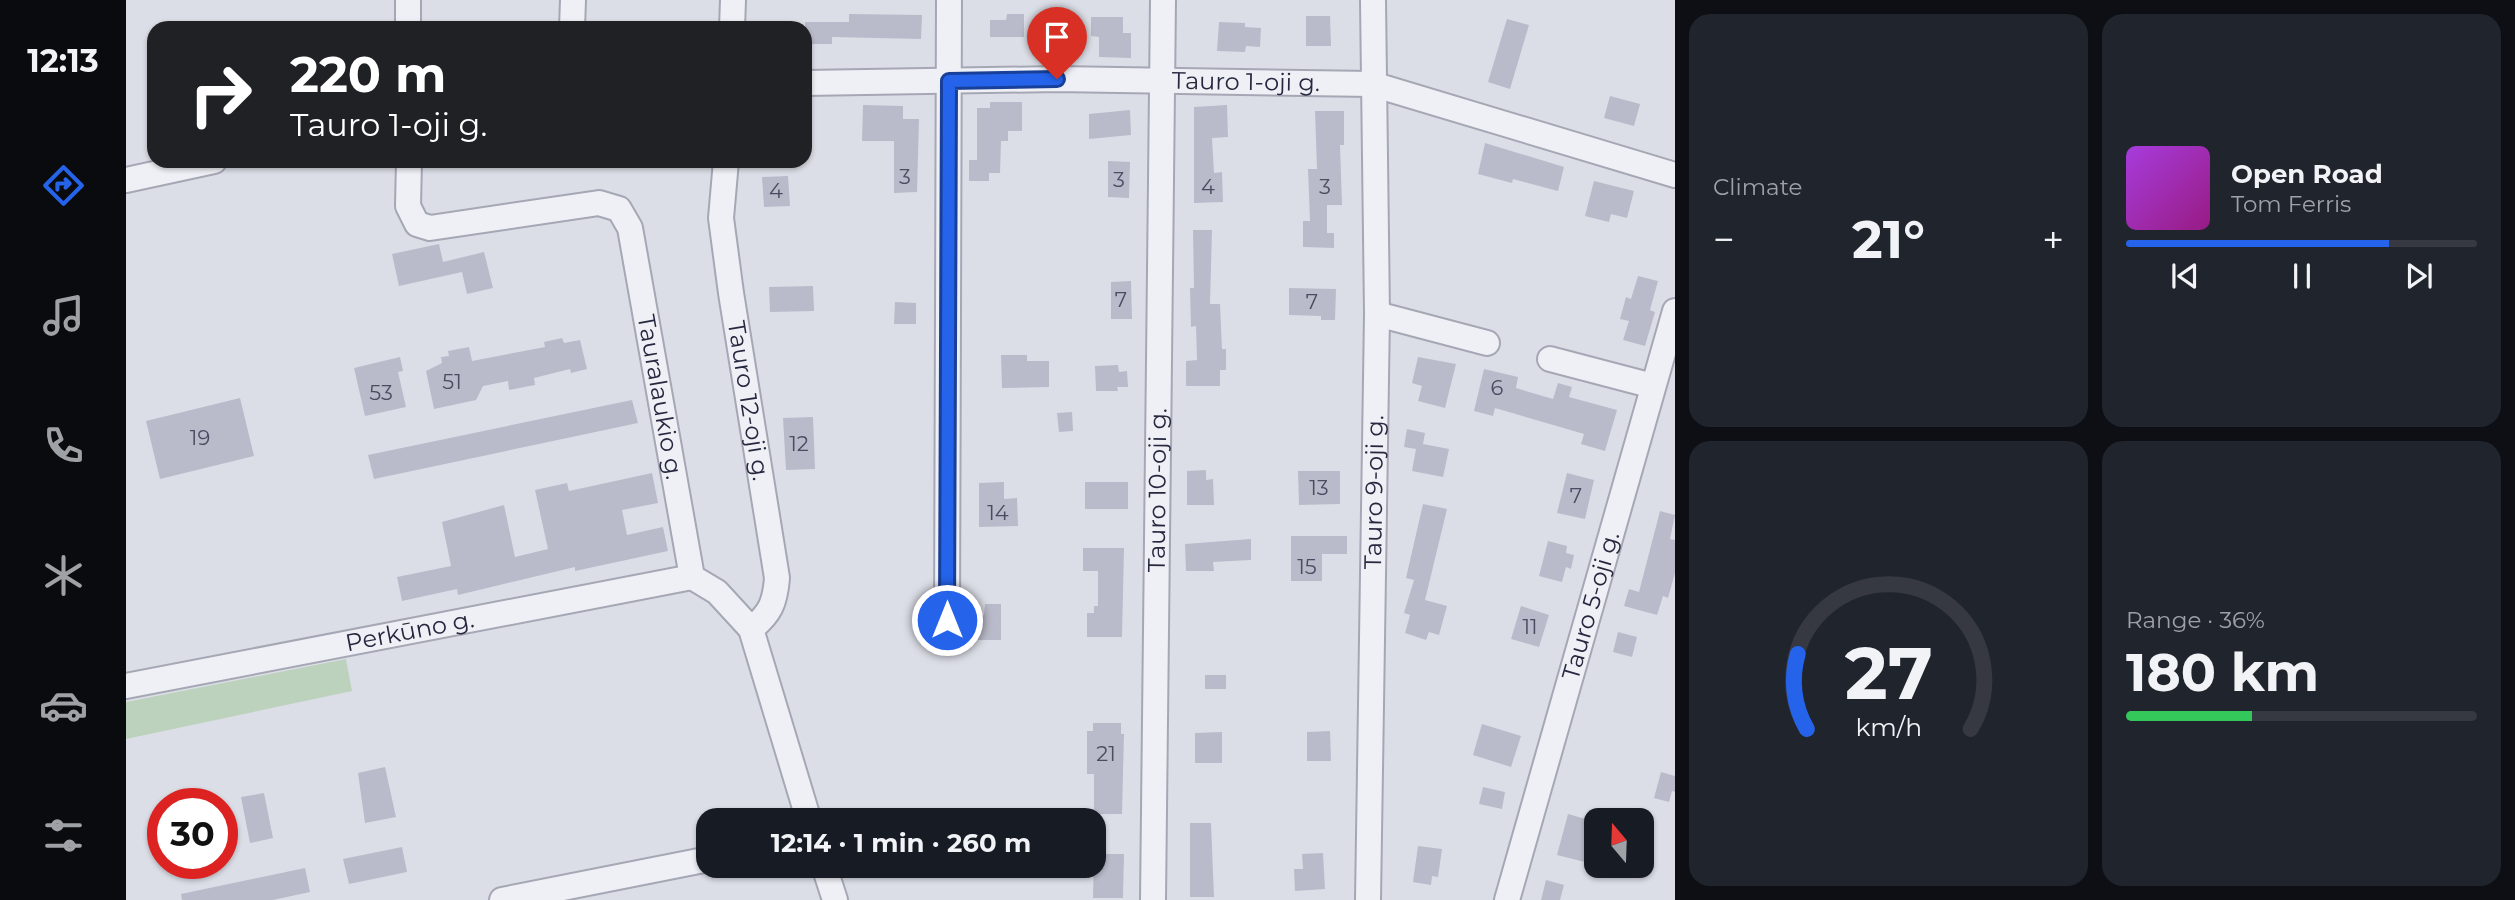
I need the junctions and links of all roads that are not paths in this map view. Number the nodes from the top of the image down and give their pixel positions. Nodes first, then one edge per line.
1 (408, 0) edge
2 (573, 0) edge
3 (733, 0) edge
4 (948, 0) edge
5 (1163, 0) edge
6 (1373, 0) edge
7 (408, 21) edge
8 (572, 21) edge
9 (732, 21) edge
10 (949, 81) junction
11 (1163, 82) junction
12 (812, 83) edge
13 (1372, 84) junction
14 (182, 168) edge
15 (409, 168) edge
16 (726, 168) edge
17 (1675, 175) edge
18 (126, 180) edge
19 (1675, 311) edge
20 (1377, 314) junction
21 (1487, 343) dead end
22 (1550, 359) dead end
23 (1654, 386) junction
24 (692, 577) junction
25 (947, 620) dead end
26 (751, 629) junction
27 (126, 686) edge
28 (805, 808) edge
29 (696, 862) edge
30 (828, 878) edge
31 (502, 900) edge
32 (835, 900) edge
33 (1153, 900) edge
34 (1368, 900) edge
35 (1507, 900) edge

1 - 7 street
2 - 8 street
3 - 9 street
4 - 10 street
5 - 11 street, Tauro 10-oji g.
6 - 13 street, Tauro 9-oji g.
10 - 11 street, Tauro 1-oji g.
10 - 12 street, Tauro 1-oji g.
10 - 25 street
11 - 13 street, Tauro 1-oji g.
11 - 33 street, Tauro 10-oji g.
13 - 17 street, Tauro 1-oji g.
13 - 20 street, Tauro 9-oji g.
14 - 18 street
15 - 24 street, Tauralaukio g.
16 - 26 street, Tauro 12-oji g.
19 - 23 street, Tauro 5-oji g.
20 - 21 street
20 - 34 street, Tauro 9-oji g.
22 - 23 street
23 - 35 street, Tauro 5-oji g.
24 - 26 street
24 - 27 street, Perkūno g.
26 - 28 street
29 - 31 street
30 - 32 street

